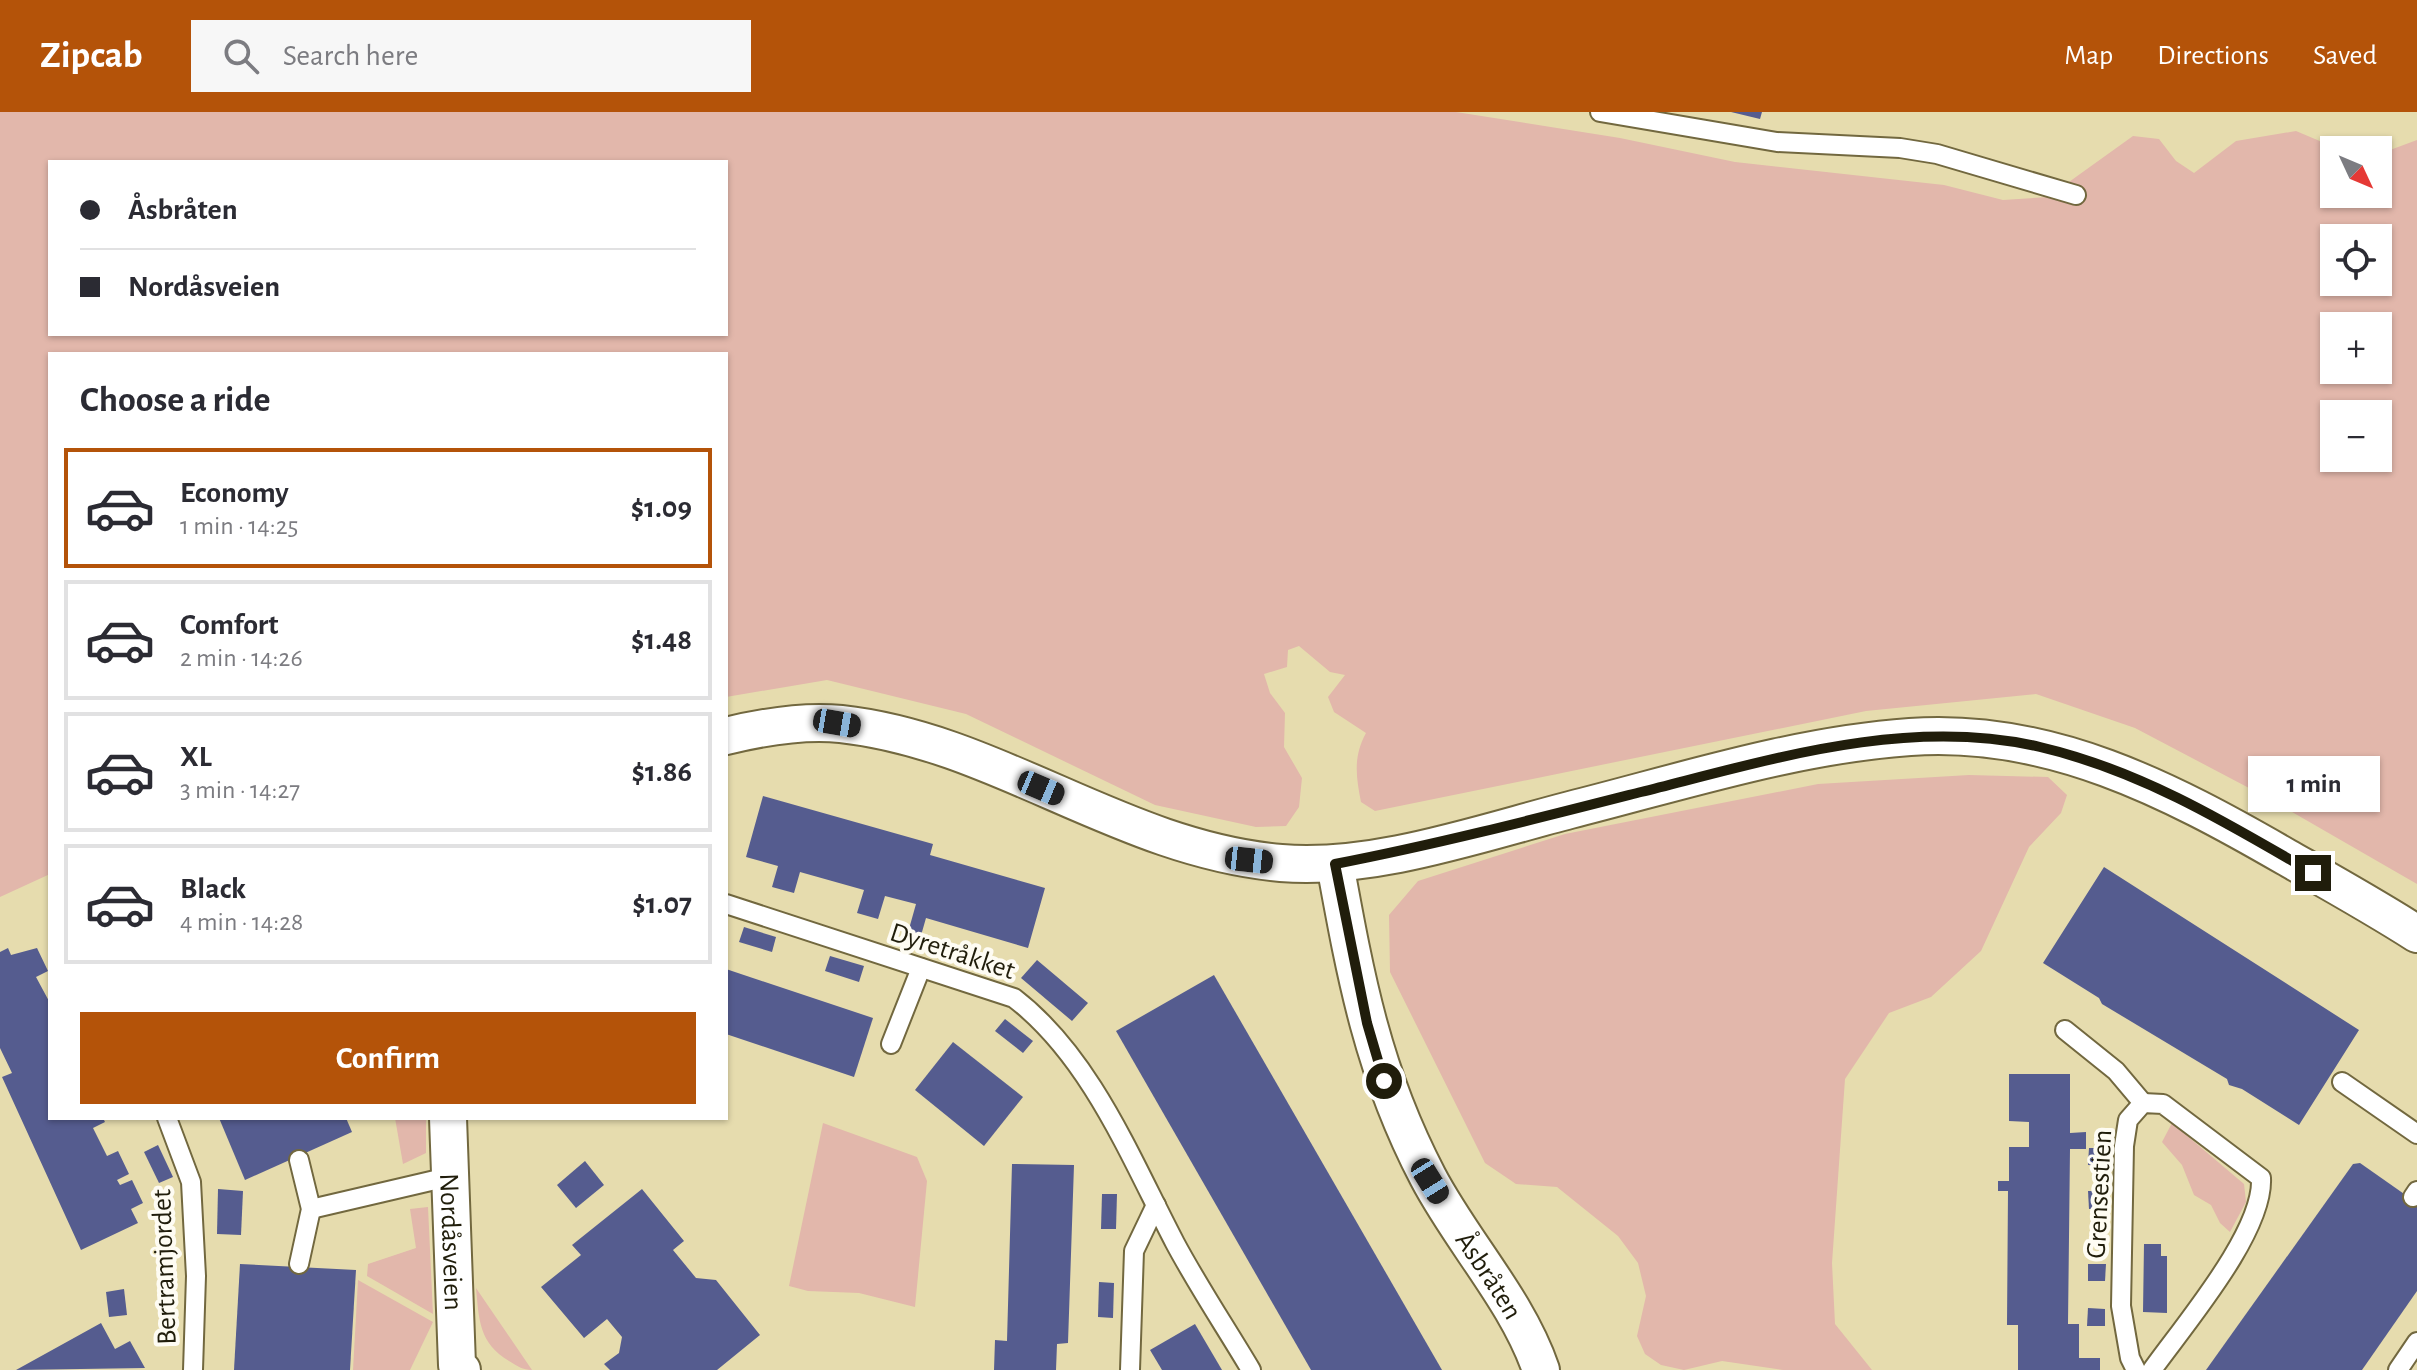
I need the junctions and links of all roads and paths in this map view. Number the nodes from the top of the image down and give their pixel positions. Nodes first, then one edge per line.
1 (1600, 112) edge
2 (2076, 195) dead end
3 (728, 736) edge
4 (1335, 864) junction
5 (728, 905) edge
6 (2417, 934) edge
7 (921, 968) junction
8 (2065, 1030) dead end
9 (891, 1044) dead end
10 (2342, 1082) dead end
11 (2143, 1103) junction
12 (168, 1120) edge
13 (448, 1120) edge
14 (2417, 1134) edge
15 (299, 1160) dead end
16 (448, 1177) junction
17 (1156, 1205) junction
18 (311, 1209) junction
19 (299, 1264) dead end
20 (2417, 1342) edge
21 (458, 1368) edge
22 (193, 1370) edge
23 (1130, 1370) edge
24 (1251, 1370) edge
25 (1541, 1370) edge
26 (2136, 1370) edge
27 (2152, 1370) edge
28 (2398, 1370) edge

1 - 2 lane
3 - 4 street
4 - 6 street
4 - 25 street, Åsbråten
5 - 7 lane, Dyretråkket
7 - 9 lane
7 - 17 lane, Dyretråkket
8 - 11 lane
10 - 14 lane
11 - 26 lane, Grensestien
11 - 27 lane, Grensestien
12 - 22 lane, Bertramjordet
13 - 16 street, Nordåsveien
15 - 18 lane
16 - 18 lane
16 - 21 street, Nordåsveien
17 - 23 lane
17 - 24 lane, Dyretråkket
18 - 19 lane
20 - 28 lane

